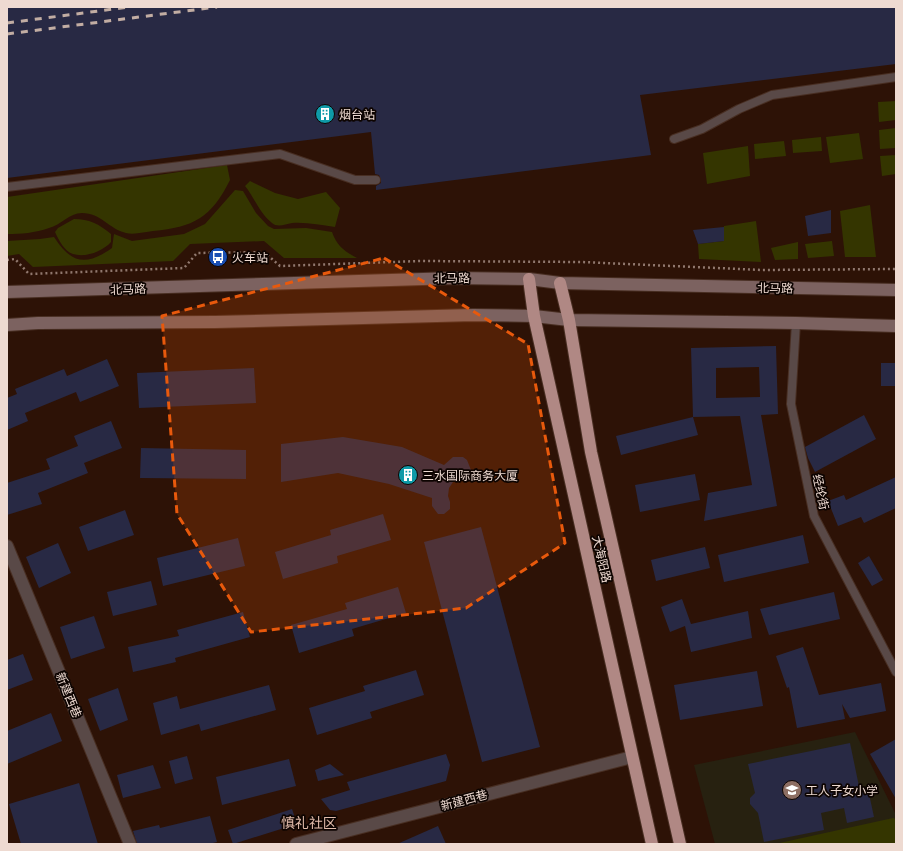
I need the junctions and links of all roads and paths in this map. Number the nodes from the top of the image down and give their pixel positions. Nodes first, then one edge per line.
1 (896, 77) edge
2 (674, 139) dead end
3 (376, 180) dead end
4 (7, 187) edge
5 (529, 279) junction
6 (560, 283) junction
7 (896, 290) edge
8 (7, 292) edge
9 (534, 316) junction
10 (569, 320) junction
11 (796, 323) junction
12 (7, 325) edge
13 (896, 326) edge
14 (7, 546) edge
15 (896, 672) edge
16 (632, 757) junction
17 (130, 844) edge
18 (296, 844) edge
19 (652, 844) edge
20 (680, 844) edge

1 - 2 lane
3 - 4 lane
5 - 6 main road, 北马路
5 - 8 main road, 北马路
5 - 9 highway, 大海阳路
6 - 7 main road, 北马路
6 - 10 highway, 大海阳路
9 - 10 main road
9 - 12 main road
9 - 16 highway, 大海阳路
10 - 11 main road
10 - 20 highway, 大海阳路
11 - 13 main road
11 - 15 lane, 经纶街
14 - 17 street, 新建西巷
16 - 18 street, 新建西巷
16 - 19 highway, 大海阳路

